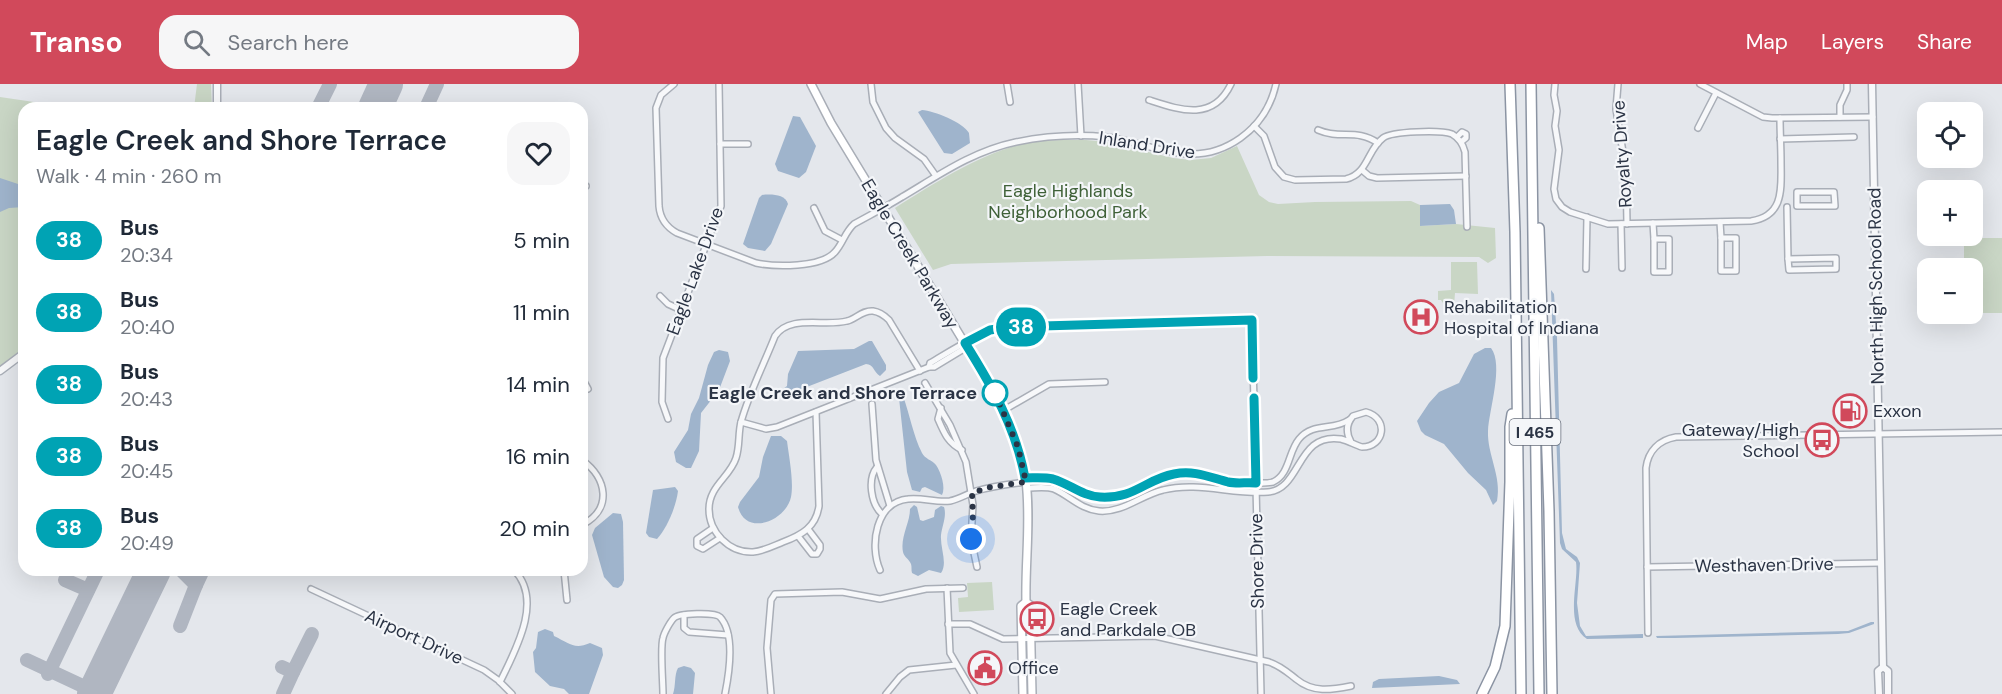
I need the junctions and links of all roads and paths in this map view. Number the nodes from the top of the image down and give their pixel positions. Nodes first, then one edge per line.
1 (217, 84) edge
2 (674, 84) edge
3 (719, 84) edge
4 (811, 84) edge
5 (872, 84) edge
6 (1007, 84) edge
7 (1078, 84) edge
8 (1231, 84) edge
9 (1276, 84) edge
10 (1510, 84) edge
11 (1531, 84) edge
12 (1555, 84) edge
13 (1618, 84) edge
14 (1700, 84) edge
15 (1847, 84) edge
16 (1872, 84) edge
17 (1711, 87) edge
18 (1716, 93) junction
19 (1149, 100) dead end
20 (217, 102) edge
21 (1010, 102) dead end
22 (1840, 117) junction
23 (1873, 117) junction
24 (1780, 118) junction
25 (1254, 126) junction
26 (1698, 128) dead end
27 (1318, 130) dead end
28 (1081, 136) junction
29 (1854, 137) dead end
30 (1780, 139) junction
31 (1378, 143) junction
32 (720, 144) junction
33 (748, 144) dead end
34 (1533, 169) junction
35 (1362, 170) junction
36 (936, 176) junction
37 (1466, 176) junction
38 (1778, 201) junction
39 (1797, 206) junction
40 (1788, 207) junction
41 (814, 208) dead end
42 (882, 209) junction
43 (1587, 217) junction
44 (1720, 222) junction
45 (1653, 223) junction
46 (1624, 224) junction
47 (1467, 227) dead end
48 (1721, 238) junction
49 (1654, 239) junction
50 (842, 240) junction
51 (706, 244) junction
52 (1788, 260) junction
53 (1586, 268) dead end
54 (1622, 268) dead end
55 (660, 296) dead end
56 (681, 310) junction
57 (966, 345) junction
58 (18, 358) edge
59 (0, 371) edge
60 (920, 371) junction
61 (1105, 382) dead end
62 (925, 383) dead end
63 (1516, 391) junction
64 (872, 404) dead end
65 (1004, 410) junction
66 (816, 412) junction
67 (1351, 418) junction
68 (668, 419) dead end
69 (741, 422) junction
70 (2002, 432) edge
71 (1878, 434) junction
72 (1351, 442) junction
73 (588, 466) edge
74 (877, 467) junction
75 (1026, 482) junction
76 (1256, 483) junction
77 (1256, 491) junction
78 (972, 493) junction
79 (890, 506) junction
80 (882, 514) junction
81 (588, 520) edge
82 (713, 528) junction
83 (808, 529) junction
84 (798, 536) junction
85 (720, 538) junction
86 (1880, 563) junction
87 (977, 567) dead end
88 (1647, 567) junction
89 (880, 570) dead end
90 (519, 576) edge
91 (565, 576) edge
92 (947, 588) junction
93 (963, 588) dead end
94 (311, 589) dead end
95 (567, 600) dead end
96 (1026, 602) junction
97 (684, 615) junction
98 (948, 624) junction
99 (1648, 633) dead end
100 (728, 635) junction
101 (1031, 638) junction
102 (1022, 639) junction
103 (1551, 648) junction
104 (1260, 660) junction
105 (956, 665) junction
106 (1883, 667) junction
107 (500, 681) junction
108 (1351, 686) dead end
109 (512, 694) edge
110 (663, 694) edge
111 (724, 694) edge
112 (771, 694) edge
113 (886, 694) edge
114 (974, 694) edge
115 (1023, 694) edge
116 (1032, 694) edge
117 (1261, 694) edge
118 (1482, 694) edge
119 (1521, 694) edge
120 (1539, 694) edge
121 (1552, 694) edge
122 (1557, 694) edge
123 (1879, 694) edge
124 (1888, 694) edge

1 - 20 street
2 - 51 street, Inland Drive
3 - 32 street, Eagle Lake Drive
4 - 42 main road, Eagle Creek Parkway
5 - 36 street
6 - 21 street
7 - 28 street
8 - 19 street
9 - 25 street, Inland Drive
10 - 63 highway, I 465
11 - 34 highway, I 465
12 - 43 street
13 - 46 street, Royalty Drive
14 - 17 street
15 - 22 street
16 - 23 street, North High School Road
17 - 18 street
18 - 24 street
18 - 26 street
22 - 23 street
22 - 24 street
23 - 71 street, North High School Road
24 - 30 street
25 - 28 street, Inland Drive
25 - 35 street
27 - 31 street
28 - 36 street, Inland Drive
29 - 30 street
30 - 38 street
31 - 35 street
31 - 37 street
32 - 33 street
32 - 51 street, Eagle Lake Drive
34 - 103 highway
34 - 120 highway, I 465
35 - 37 street
36 - 42 street, Inland Drive
37 - 47 street
38 - 40 street
38 - 44 street
39 - 39 street
39 - 40 street
40 - 52 street
41 - 50 street
42 - 50 street, Inland Drive
42 - 57 main road, Eagle Creek Parkway
43 - 46 street
43 - 53 street
44 - 45 street
44 - 48 street
45 - 46 street
45 - 49 street
46 - 54 street, Royalty Drive
48 - 48 street
49 - 49 street
50 - 51 street, Inland Drive
51 - 56 street, Eagle Lake Drive
52 - 52 street
55 - 56 street
56 - 68 street, Eagle Lake Drive
57 - 60 street
57 - 65 main road, Eagle Creek Parkway
57 - 76 street, Shore Drive
58 - 59 street
60 - 66 street
60 - 69 street
61 - 65 street
62 - 78 street
63 - 118 highway
63 - 119 highway, I 465
64 - 74 street
65 - 75 main road, Eagle Creek Parkway
66 - 69 street
66 - 83 street
67 - 72 street
67 - 72 street
67 - 76 street
69 - 82 street
70 - 71 street
71 - 86 street, North High School Road
71 - 88 street
72 - 77 street
73 - 81 street
74 - 79 street
74 - 80 street
75 - 76 street
75 - 77 street
75 - 78 street
75 - 96 main road, Eagle Creek Parkway
76 - 77 street, Shore Drive
77 - 104 street, Shore Drive
78 - 79 street
78 - 87 street
79 - 80 street
80 - 89 street
82 - 85 street
82 - 85 street
83 - 84 street
83 - 84 street
84 - 85 street
86 - 88 street, Westhaven Drive
86 - 106 street, North High School Road
88 - 99 street
90 - 107 street
91 - 95 street
92 - 93 street
92 - 98 street
92 - 112 street
94 - 107 street, Airport Drive
96 - 101 main road, Eagle Creek Parkway
96 - 102 main road, Eagle Creek Parkway
97 - 100 street
97 - 100 street
97 - 110 street
98 - 102 street
98 - 105 street
100 - 111 street
101 - 102 street
101 - 104 street
101 - 116 main road, Eagle Creek Parkway
102 - 115 main road, Eagle Creek Parkway
103 - 121 highway
103 - 122 highway
104 - 108 street
104 - 117 street, Shore Drive
105 - 113 street
105 - 114 street
106 - 123 street, North High School Road
106 - 124 street, North High School Road
107 - 109 street, Airport Drive

